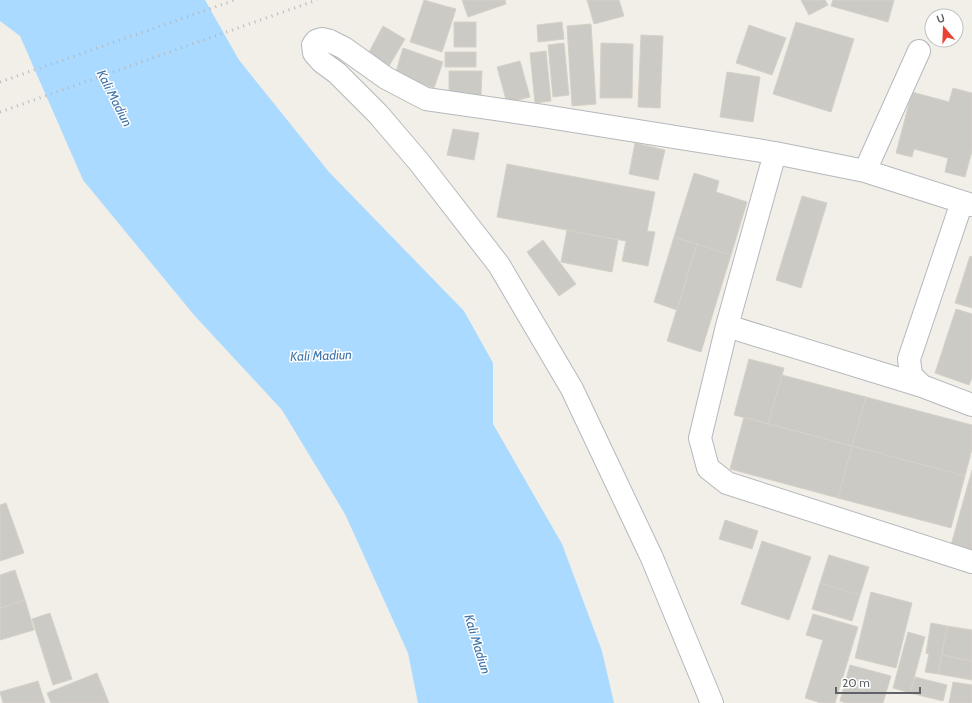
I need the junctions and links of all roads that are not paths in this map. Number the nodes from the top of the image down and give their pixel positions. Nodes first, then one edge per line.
1 (919, 51) dead end
2 (775, 153) junction
3 (865, 170) junction
4 (967, 203) edge
5 (727, 326) junction
6 (922, 386) junction
7 (972, 405) edge
8 (972, 562) edge
9 (712, 703) edge

1 - 3 street
2 - 3 street
2 - 5 street
2 - 9 street
3 - 4 street
4 - 6 street
5 - 6 street
5 - 8 street
6 - 7 street

